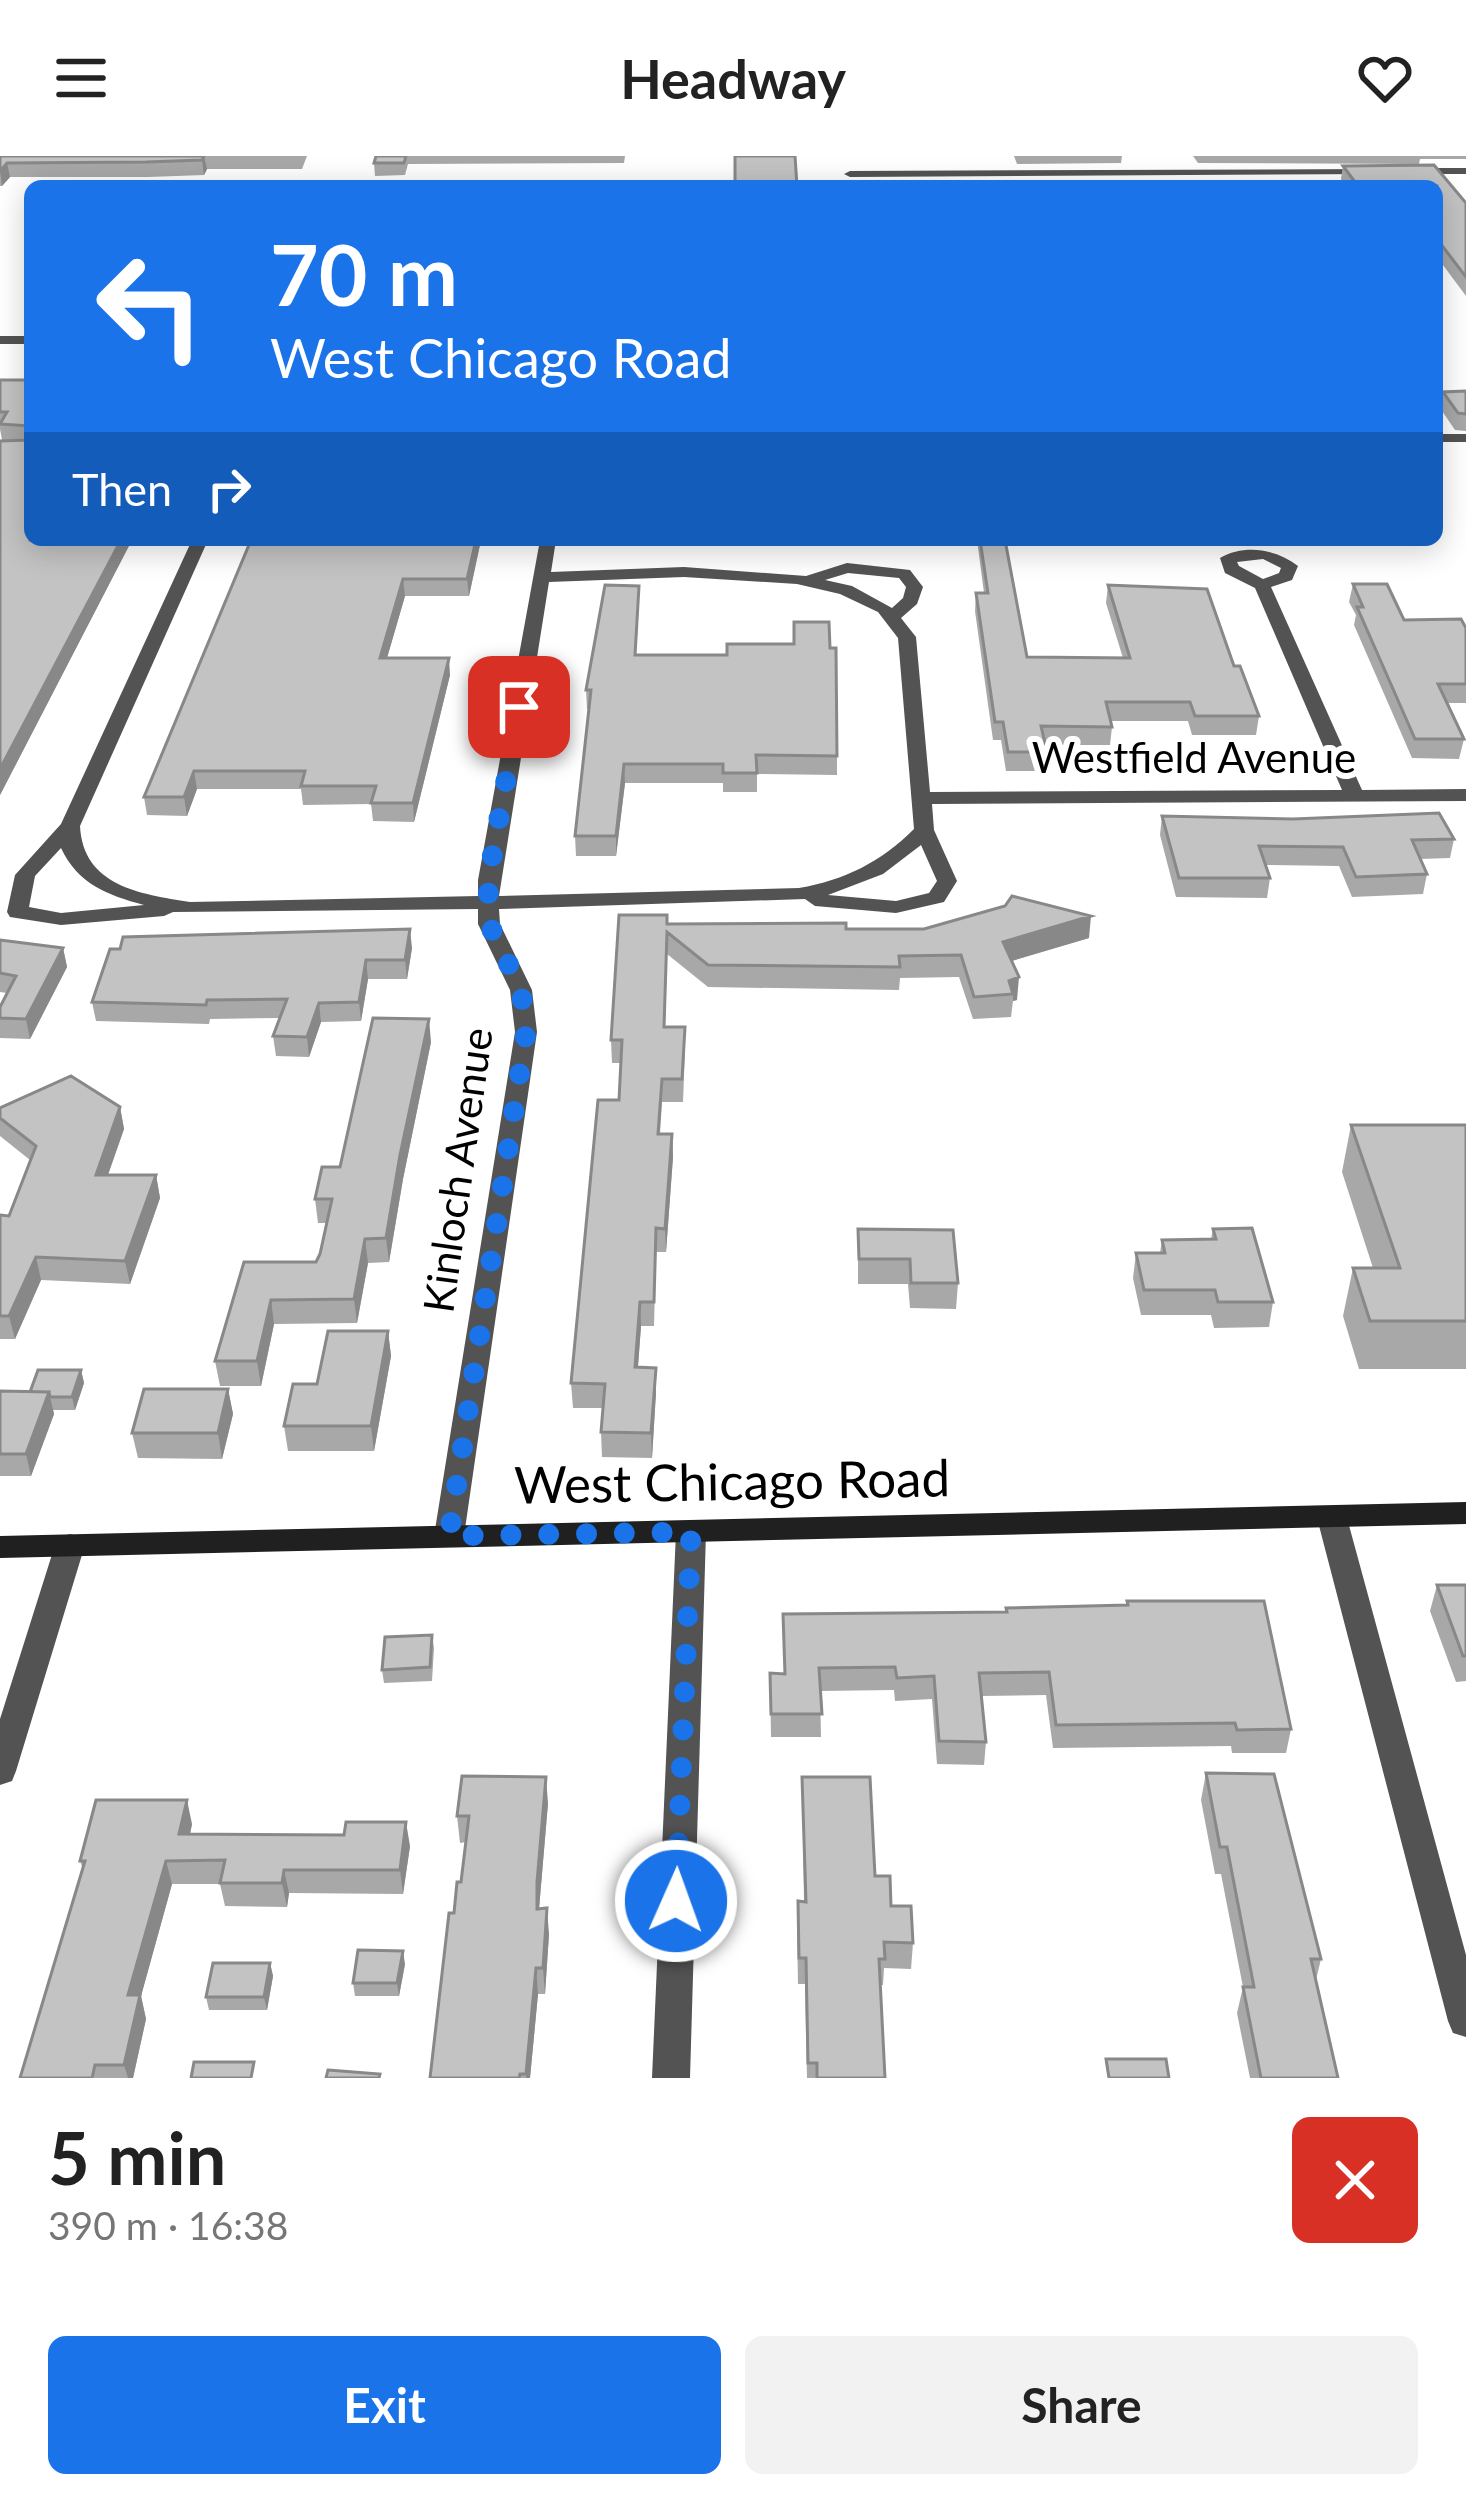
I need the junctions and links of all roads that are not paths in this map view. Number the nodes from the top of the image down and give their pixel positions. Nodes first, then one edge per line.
1 (1466, 171) edge
2 (1258, 173) junction
3 (848, 174) edge
4 (1021, 180) edge
5 (1076, 180) edge
6 (1262, 180) edge
7 (197, 546) edge
8 (547, 546) edge
9 (542, 578) junction
10 (812, 579) junction
11 (1262, 585) dead end
12 (894, 615) junction
13 (1466, 795) edge
14 (1355, 797) junction
15 (922, 798) junction
16 (70, 826) junction
17 (924, 830) junction
18 (777, 897) junction
19 (489, 903) junction
20 (190, 908) junction
21 (1466, 1514) edge
22 (1332, 1518) junction
23 (691, 1532) junction
24 (449, 1536) junction
25 (70, 1545) junction
26 (0, 1547) edge
27 (0, 1771) edge
28 (1466, 2021) edge
29 (671, 2078) edge

1 - 2 street
2 - 5 street
2 - 6 street
3 - 4 street
7 - 16 street
8 - 9 street, Kinloch Avenue
9 - 10 street
9 - 19 street, Kinloch Avenue
10 - 12 street
10 - 12 street
11 - 14 street
12 - 15 street
13 - 14 street, Westfield Avenue
14 - 15 street, Westfield Avenue
15 - 17 street
16 - 20 street
16 - 20 street
17 - 18 street
17 - 18 street
18 - 19 street
19 - 20 street
19 - 24 street, Kinloch Avenue
21 - 22 street, West Chicago Road
22 - 23 street, West Chicago Road
22 - 28 street
23 - 24 street, West Chicago Road
23 - 29 street
24 - 25 street, West Chicago Road
25 - 26 street, West Chicago Road
25 - 27 street

